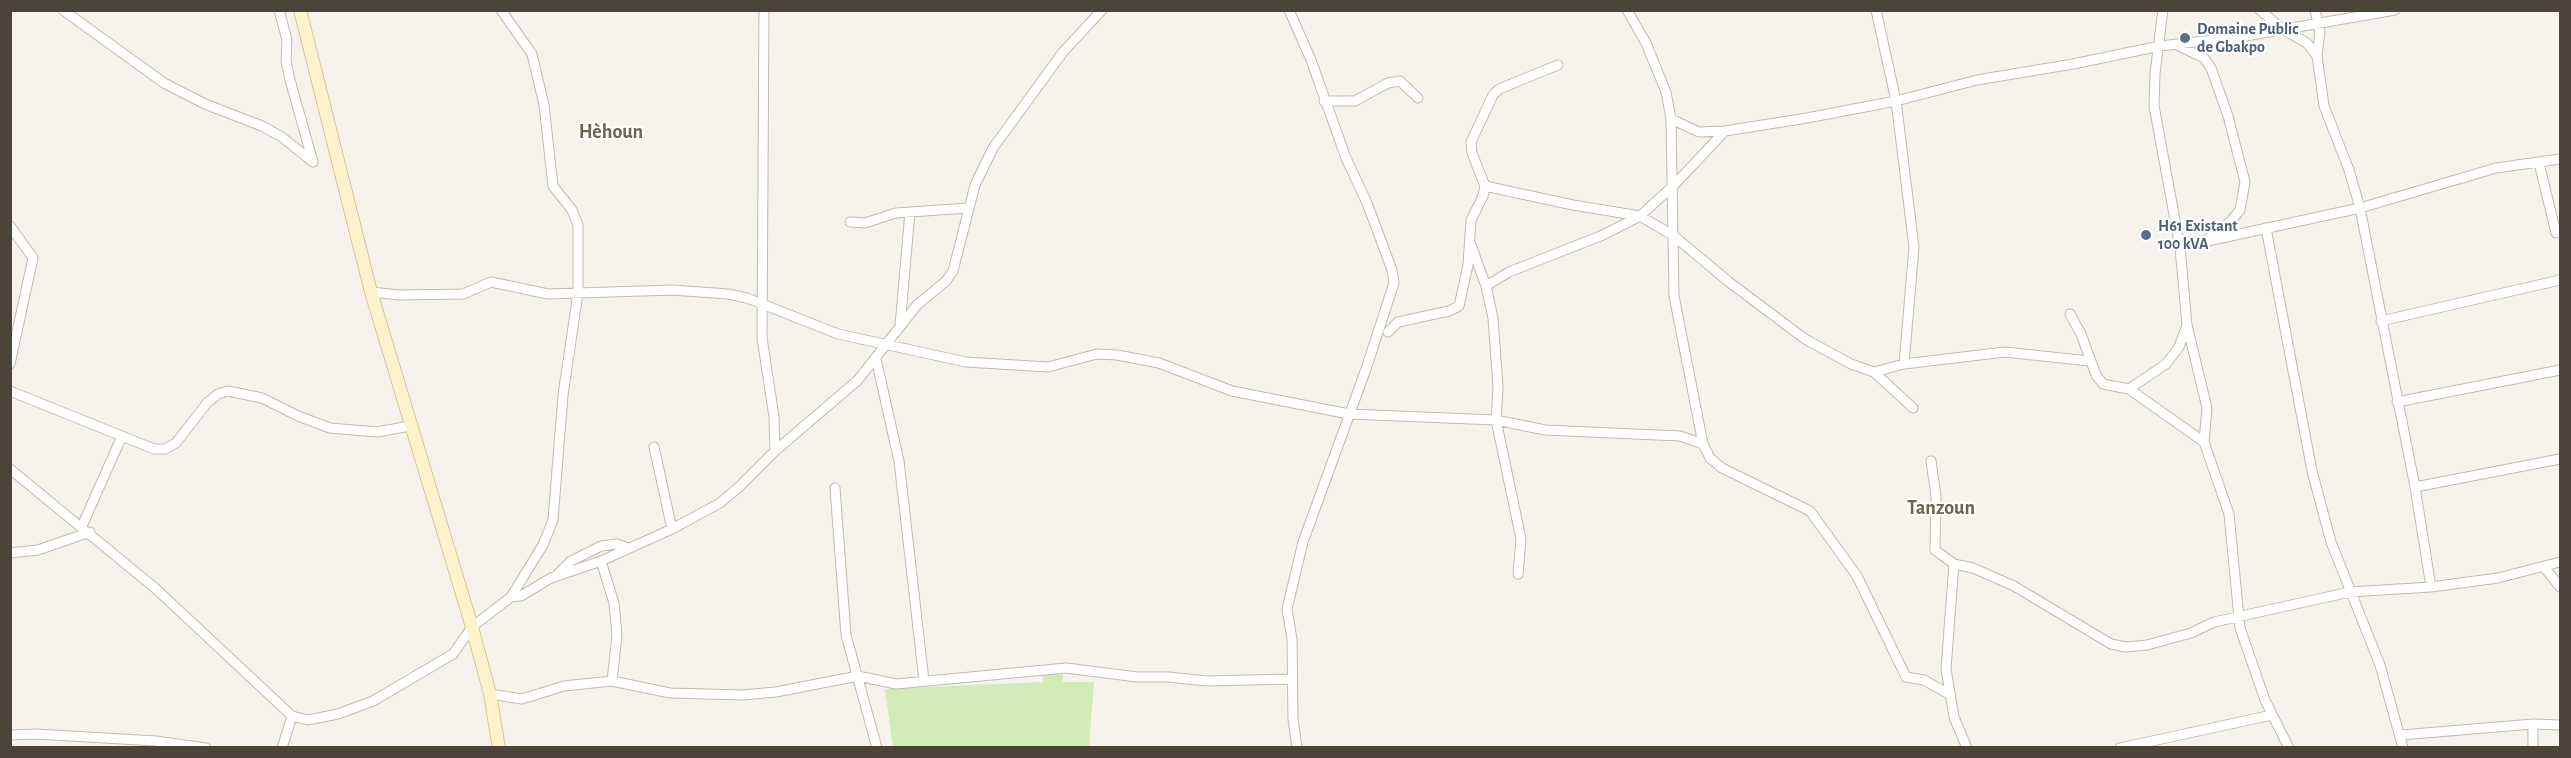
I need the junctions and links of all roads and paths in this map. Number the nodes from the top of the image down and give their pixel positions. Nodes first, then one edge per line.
1 (63, 10) edge
2 (279, 10) edge
3 (300, 10) edge
4 (501, 10) edge
5 (764, 10) edge
6 (1102, 10) edge
7 (1289, 10) edge
8 (1627, 10) edge
9 (1876, 10) edge
10 (2163, 10) edge
11 (2260, 10) edge
12 (2315, 10) edge
13 (2395, 10) edge
14 (2318, 25) junction
15 (2282, 29) junction
16 (2175, 44) junction
17 (2160, 46) junction
18 (2317, 56) junction
19 (1558, 65) dead end
20 (1418, 98) dead end
21 (1324, 100) junction
22 (1896, 100) junction
23 (1671, 119) junction
24 (1725, 131) junction
25 (2560, 159) edge
26 (2539, 162) junction
27 (1674, 185) junction
28 (1485, 186) junction
29 (968, 208) junction
30 (2360, 208) junction
31 (910, 212) junction
32 (1640, 216) junction
33 (850, 222) dead end
34 (10, 226) edge
35 (2266, 228) junction
36 (2556, 233) dead end
37 (1674, 236) junction
38 (1469, 240) junction
39 (2204, 242) junction
40 (2180, 247) junction
41 (2560, 280) edge
42 (1486, 286) junction
43 (371, 292) junction
44 (578, 293) junction
45 (762, 304) junction
46 (2070, 314) dead end
47 (2381, 321) junction
48 (2187, 325) junction
49 (900, 327) junction
50 (1388, 333) dead end
51 (888, 345) junction
52 (876, 359) junction
53 (2089, 361) junction
54 (10, 364) edge
55 (1904, 364) junction
56 (2560, 370) edge
57 (1875, 372) junction
58 (2129, 389) junction
59 (10, 391) edge
60 (2397, 402) junction
61 (1913, 408) dead end
62 (1349, 414) junction
63 (1496, 420) junction
64 (410, 426) junction
65 (122, 436) junction
66 (2204, 442) junction
67 (1703, 444) junction
68 (654, 447) dead end
69 (775, 451) junction
70 (2560, 459) edge
71 (1931, 460) dead end
72 (10, 469) edge
73 (834, 488) dead end
74 (2415, 488) junction
75 (86, 529) junction
76 (672, 529) junction
77 (628, 548) junction
78 (10, 553) edge
79 (601, 561) junction
80 (2560, 562) edge
81 (1954, 564) junction
82 (2544, 567) junction
83 (1518, 574) dead end
84 (556, 577) junction
85 (2431, 587) junction
86 (2560, 587) edge
87 (2350, 592) junction
88 (511, 597) junction
89 (2239, 616) junction
90 (472, 627) junction
91 (858, 676) junction
92 (1292, 679) junction
93 (612, 681) junction
94 (924, 681) junction
95 (490, 694) junction
96 (1949, 694) junction
97 (2272, 715) junction
98 (292, 716) junction
99 (2533, 724) junction
100 (2560, 725) edge
101 (10, 735) edge
102 (2401, 735) junction
103 (206, 747) edge
104 (277, 747) edge
105 (282, 747) edge
106 (499, 747) edge
107 (877, 747) edge
108 (1297, 747) edge
109 (1967, 747) edge
110 (2120, 747) edge
111 (2289, 747) edge
112 (2403, 747) edge
113 (2534, 747) edge

1 - 2 street
3 - 43 main road
4 - 44 street
5 - 45 street
6 - 29 street
7 - 21 street
8 - 23 street
9 - 22 street
10 - 17 street
11 - 15 street
12 - 14 street
13 - 14 street
14 - 15 street
14 - 18 street
15 - 16 street
15 - 18 street
16 - 17 street
16 - 39 street
17 - 22 street
17 - 40 street
18 - 30 street
19 - 28 street
20 - 21 street
21 - 62 street
22 - 24 street
22 - 55 street
23 - 24 street
23 - 27 street
24 - 27 street
25 - 26 street
26 - 30 street
26 - 36 street
27 - 32 street
27 - 37 street
28 - 32 street
28 - 38 street
29 - 31 street
29 - 49 street
30 - 35 street
30 - 47 street
31 - 33 street
31 - 49 street
32 - 37 street
32 - 42 street
34 - 54 street
35 - 39 street
35 - 87 street
37 - 57 street
37 - 67 street
38 - 42 street
38 - 50 street
39 - 40 street
40 - 48 street
41 - 47 street
42 - 63 street
43 - 44 street
43 - 64 main road
44 - 45 street
44 - 88 street
45 - 51 street
45 - 69 street
46 - 53 street
47 - 60 street
48 - 58 street
48 - 66 street
49 - 51 street
51 - 52 street
51 - 62 street
52 - 69 street
52 - 94 street
53 - 55 street
53 - 58 street
55 - 57 street
56 - 60 street
57 - 61 street
58 - 66 street
59 - 65 street
60 - 74 street
62 - 63 street
62 - 92 street
63 - 67 street
63 - 83 street
64 - 65 street
64 - 90 main road
65 - 75 street
66 - 89 street
67 - 96 street
68 - 76 street
69 - 76 street
70 - 74 street
71 - 81 street
72 - 75 street
73 - 91 street
74 - 85 street
75 - 78 street
75 - 98 street
76 - 77 street
77 - 79 street
77 - 84 street
79 - 84 street
79 - 93 street
80 - 82 street
81 - 89 street
81 - 96 street
82 - 85 street
82 - 86 street
84 - 88 street
85 - 87 street
87 - 89 street
87 - 102 street
88 - 90 street
89 - 97 street
90 - 95 main road
90 - 98 street
91 - 93 street
91 - 94 street
91 - 107 street
92 - 94 street
92 - 108 street
93 - 95 street
95 - 106 main road
96 - 109 street
97 - 110 street
97 - 111 street
98 - 105 street
99 - 100 street
99 - 102 street
99 - 113 street
101 - 103 street
102 - 112 street
104 - 105 street

